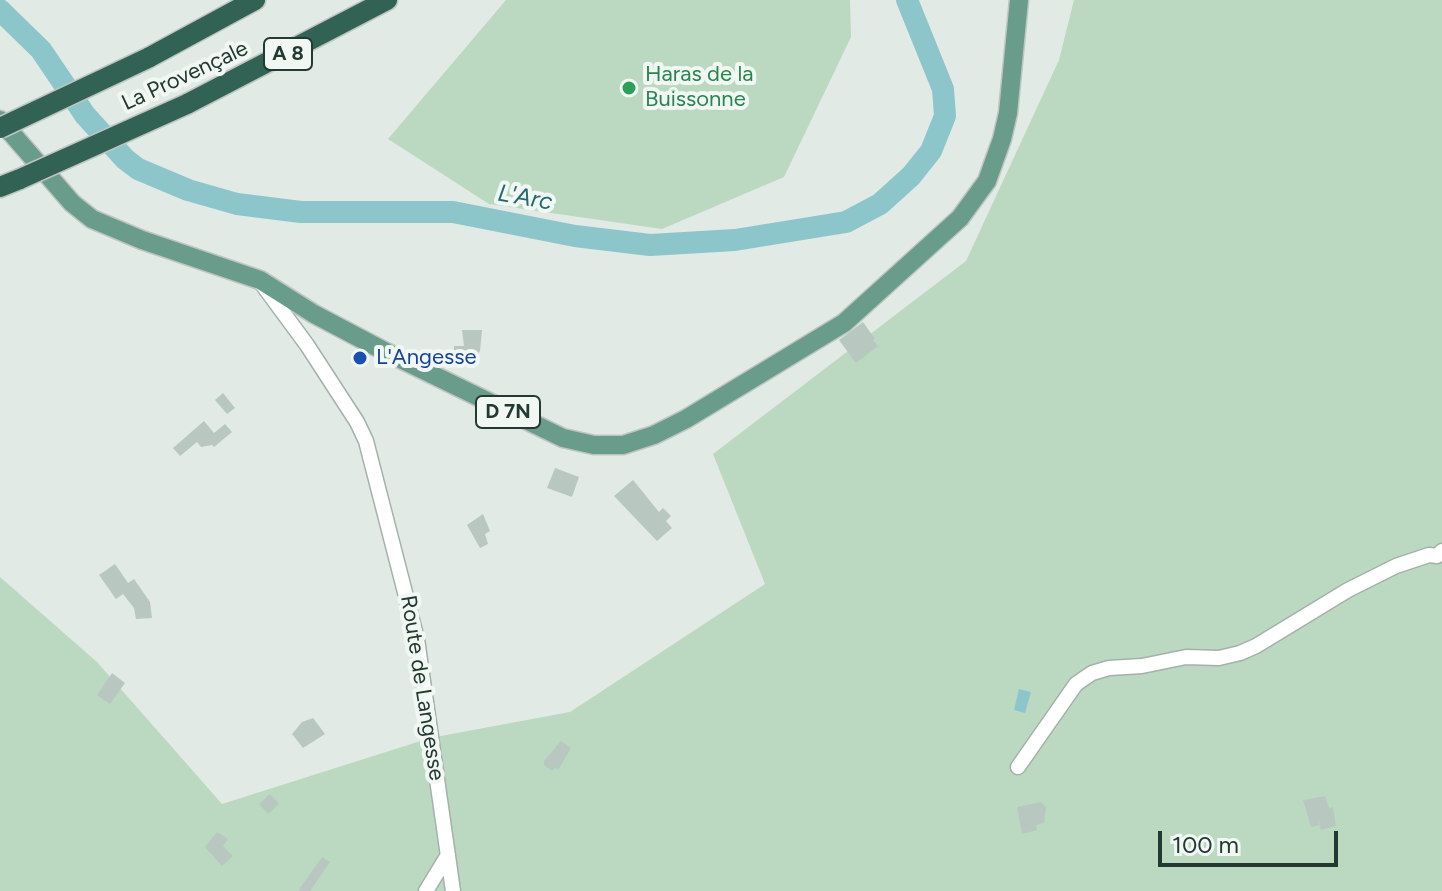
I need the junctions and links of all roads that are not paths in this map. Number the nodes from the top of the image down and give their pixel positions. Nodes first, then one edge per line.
1 (255, 0) edge
2 (387, 0) edge
3 (1011, 0) edge
4 (1019, 0) edge
5 (0, 120) edge
6 (0, 128) edge
7 (1002, 139) junction
8 (0, 187) edge
9 (260, 280) junction
10 (1442, 551) edge
11 (1018, 767) dead end
12 (448, 855) junction
13 (426, 891) edge
14 (453, 891) edge

1 - 6 highway, La Provençale, bridge
2 - 8 highway, La Provençale / A 8, bridge
3 - 7 main road, D 7N
4 - 7 main road, D 7N
5 - 9 main road, D 7N
7 - 9 main road, D 7N
9 - 12 street, Route de Langesse
10 - 11 street
12 - 13 street
12 - 14 street, Route de Langesse

